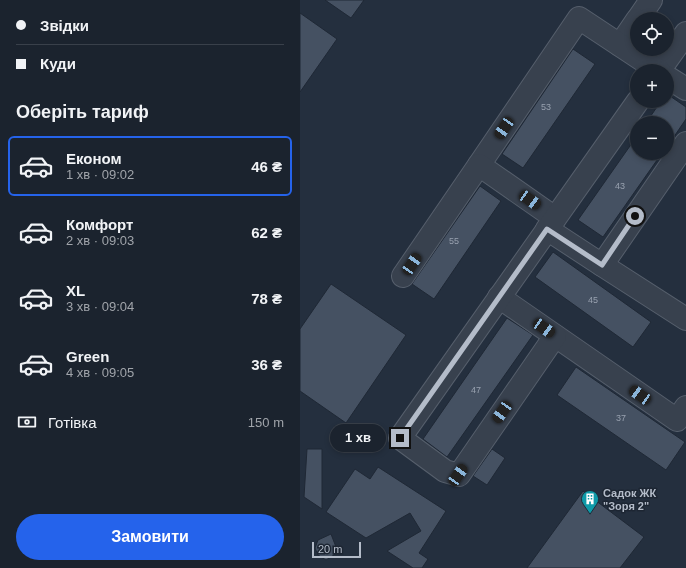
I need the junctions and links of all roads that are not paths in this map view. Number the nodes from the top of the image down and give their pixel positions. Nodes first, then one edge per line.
1 (651, 0) edge
2 (642, 12) edge
3 (630, 30) edge
4 (686, 33) edge
5 (620, 45) junction
6 (648, 64) edge
7 (664, 64) edge
8 (674, 81) edge
9 (686, 89) edge
10 (633, 108) edge
11 (686, 143) edge
12 (479, 165) junction
13 (551, 224) junction
14 (602, 265) junction
15 (403, 276) dead end
16 (499, 297) junction
17 (686, 319) edge
18 (555, 336) junction
19 (686, 407) edge

1 - 2 lane
3 - 5 lane
4 - 7 lane
5 - 6 lane
5 - 12 lane
8 - 9 lane
10 - 13 lane
11 - 14 lane
12 - 13 lane
12 - 15 lane
13 - 14 lane
13 - 16 lane
14 - 17 lane
16 - 18 lane
16 - 18 lane
18 - 19 lane

